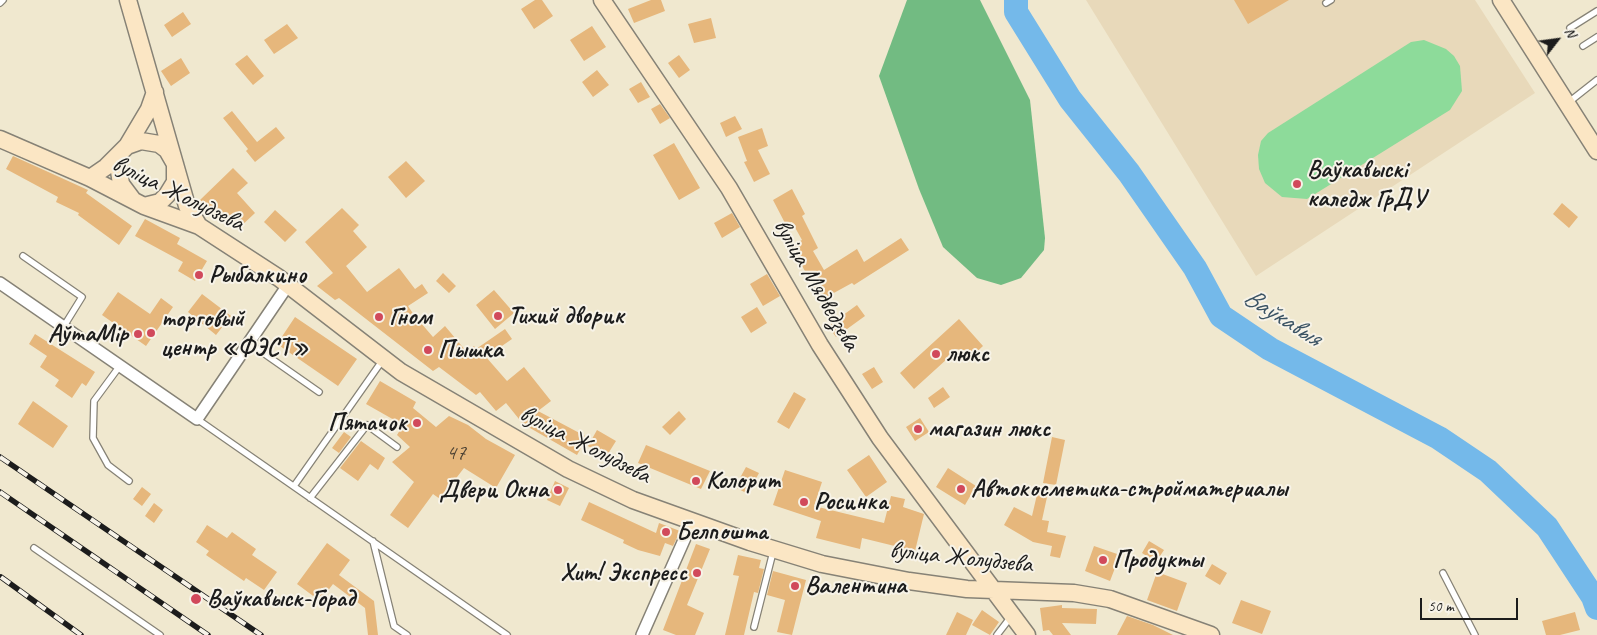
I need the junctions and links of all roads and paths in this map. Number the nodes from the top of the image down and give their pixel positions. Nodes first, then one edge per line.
1 (4, 0) edge
2 (128, 0) edge
3 (602, 0) edge
4 (1501, 0) edge
5 (0, 3) edge
6 (1597, 11) edge
7 (1570, 28) dead end
8 (1597, 37) edge
9 (1583, 46) dead end
10 (1597, 80) edge
11 (155, 92) junction
12 (1567, 104) junction
13 (0, 138) edge
14 (123, 150) junction
15 (1597, 151) edge
16 (175, 164) junction
17 (90, 178) junction
18 (138, 204) junction
19 (199, 226) junction
20 (23, 256) dead end
21 (0, 282) edge
22 (288, 285) junction
23 (64, 326) junction
24 (248, 343) junction
25 (384, 359) junction
26 (120, 367) junction
27 (319, 392) dead end
28 (198, 419) junction
29 (397, 448) dead end
30 (129, 481) dead end
31 (294, 486) junction
32 (310, 498) junction
33 (692, 522) junction
34 (373, 541) junction
35 (34, 548) dead end
36 (774, 550) junction
37 (1443, 573) dead end
38 (993, 592) junction
39 (1012, 616) junction
40 (754, 627) dead end
41 (160, 635) edge
42 (407, 635) edge
43 (508, 635) edge
44 (642, 635) edge
45 (997, 635) edge
46 (1027, 635) edge
47 (1211, 635) edge
48 (1475, 635) edge

1 - 5 lane
2 - 11 street
3 - 38 street, вуліца Мядведзева
4 - 12 street
6 - 7 lane
8 - 9 lane
10 - 12 lane
11 - 14 street
11 - 16 street
12 - 15 street
13 - 17 street, вуліца Жолудзева
14 - 16 street
14 - 17 street
14 - 18 street
16 - 18 street
16 - 19 street
17 - 18 street, вуліца Жолудзева
18 - 19 street, вуліца Жолудзева
19 - 22 street, вуліца Жолудзева
20 - 23 lane
21 - 23 street
22 - 24 street
22 - 25 street, вуліца Жолудзева
23 - 26 street
24 - 27 lane
24 - 28 street
25 - 31 lane
25 - 33 street, вуліца Жолудзева
26 - 28 street
26 - 30 lane
28 - 31 lane
29 - 32 lane
31 - 32 lane
32 - 34 lane
33 - 36 street, вуліца Жолудзева
33 - 44 street
34 - 42 lane
34 - 43 lane
35 - 41 lane
36 - 38 street, вуліца Жолудзева
36 - 40 lane
37 - 48 lane
38 - 39 street, вуліца Мядведзева
38 - 47 street, вуліца Жолудзева
39 - 45 lane
39 - 46 street, вуліца Мядведзева

